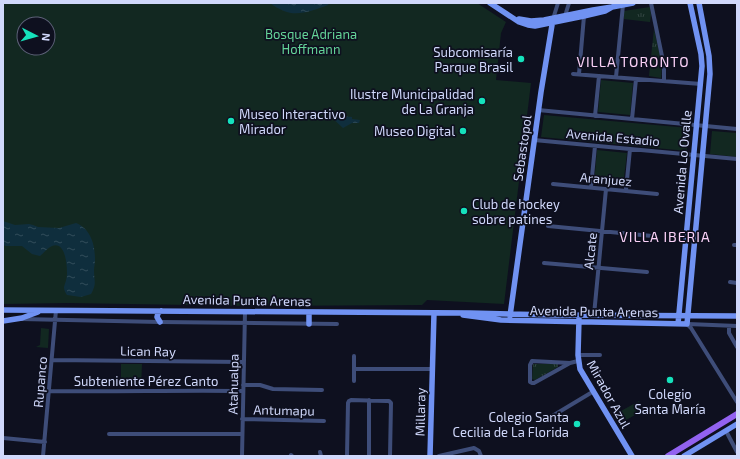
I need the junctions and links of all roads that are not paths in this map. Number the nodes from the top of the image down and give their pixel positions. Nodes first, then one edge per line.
1 (490, 3) edge
2 (558, 3) edge
3 (569, 3) edge
4 (651, 3) edge
5 (690, 3) edge
6 (699, 3) edge
7 (627, 4) edge
8 (612, 7) junction
9 (565, 16) junction
10 (584, 16) junction
11 (553, 21) junction
12 (573, 74) dead end
13 (579, 74) junction
14 (599, 76) junction
15 (616, 77) junction
16 (636, 79) junction
17 (664, 81) junction
18 (701, 84) junction
19 (538, 110) junction
20 (595, 116) junction
21 (632, 119) junction
22 (697, 125) junction
23 (706, 126) junction
24 (737, 129) edge
25 (534, 140) junction
26 (595, 146) junction
27 (630, 149) junction
28 (694, 155) junction
29 (703, 156) junction
30 (737, 159) edge
31 (553, 184) dead end
32 (590, 187) junction
33 (606, 189) junction
34 (626, 190) junction
35 (656, 194) dead end
36 (548, 226) dead end
37 (602, 231) junction
38 (652, 236) dead end
39 (544, 263) dead end
40 (599, 268) junction
41 (647, 272) dead end
42 (730, 282) dead end
43 (737, 283) edge
44 (3, 310) edge
45 (56, 310) junction
46 (161, 310) junction
47 (43, 311) junction
48 (245, 312) junction
49 (309, 312) junction
50 (434, 313) junction
51 (579, 315) junction
52 (594, 315) junction
53 (679, 316) junction
54 (688, 316) junction
55 (737, 316) edge
56 (510, 317) junction
57 (14, 319) junction
58 (55, 320) junction
59 (3, 321) edge
60 (160, 322) junction
61 (578, 322) junction
62 (245, 323) junction
63 (309, 324) junction
64 (337, 324) dead end
65 (678, 324) junction
66 (687, 324) junction
67 (729, 326) junction
68 (737, 326) edge
69 (737, 347) edge
70 (578, 355) junction
71 (600, 355) dead end
72 (354, 356) dead end
73 (52, 360) junction
74 (578, 361) junction
75 (244, 362) junction
76 (570, 363) junction
77 (354, 369) junction
78 (432, 369) junction
79 (354, 381) dead end
80 (243, 384) junction
81 (322, 390) dead end
82 (49, 391) junction
83 (243, 391) junction
84 (594, 391) junction
85 (369, 400) junction
86 (737, 402) edge
87 (737, 414) edge
88 (549, 418) dead end
89 (242, 420) junction
90 (324, 421) dead end
91 (737, 424) edge
92 (726, 431) junction
93 (109, 434) dead end
94 (242, 434) junction
95 (3, 438) edge
96 (45, 442) junction
97 (737, 452) edge
98 (43, 456) edge
99 (242, 456) edge
100 (347, 456) edge
101 (369, 456) edge
102 (390, 456) edge
103 (430, 456) edge
104 (439, 456) edge
105 (481, 456) edge
106 (632, 456) edge
107 (668, 456) edge
108 (684, 456) edge

1 - 11 main road
2 - 11 street, Sebastopol
3 - 9 street
4 - 17 street
5 - 18 main road, Avenida Lo Ovalle
6 - 23 main road, Avenida Lo Ovalle
7 - 8 main road
7 - 15 street
8 - 9 main road
8 - 10 main road
9 - 11 main road
10 - 11 main road
10 - 13 street
11 - 19 main road, Sebastopol
12 - 13 street
13 - 14 street
14 - 15 street
14 - 20 street
15 - 16 street
16 - 17 street
16 - 21 street
17 - 18 street
18 - 22 main road, Avenida Lo Ovalle
19 - 20 street, Avenida Estadio
19 - 25 main road, Sebastopol
20 - 21 street, Avenida Estadio
21 - 22 street, Avenida Estadio
22 - 23 street, Avenida Estadio
22 - 28 main road, Avenida Lo Ovalle
23 - 24 street, Avenida Estadio
23 - 29 main road, Avenida Lo Ovalle
25 - 26 street, Avenida Estadio
25 - 56 main road, Sebastopol
26 - 27 street, Avenida Estadio
26 - 32 street
27 - 28 street, Avenida Estadio
27 - 34 street
28 - 29 street, Avenida Estadio
28 - 53 main road, Avenida Lo Ovalle
29 - 30 street, Avenida Estadio
29 - 54 main road, Avenida Lo Ovalle
31 - 32 street, Aranjuez
32 - 33 street, Aranjuez
33 - 34 street, Aranjuez
33 - 37 street, Alcate
34 - 35 street, Aranjuez
36 - 37 street
37 - 38 street
37 - 40 street, Alcate
39 - 40 street
40 - 41 street
40 - 52 street, Alcate
42 - 43 street
44 - 47 main road, Avenida Punta Arenas
45 - 46 main road, Avenida Punta Arenas
45 - 47 main road, Avenida Punta Arenas
45 - 58 street, Rupanco
46 - 48 main road, Avenida Punta Arenas
46 - 60 main road
47 - 57 main road, Avenida Punta Arenas
48 - 49 main road, Avenida Punta Arenas
48 - 62 street, Atahualpa
49 - 50 main road, Avenida Punta Arenas
49 - 63 main road
50 - 56 main road, Avenida Punta Arenas
50 - 78 main road, Millaray
51 - 52 main road, Avenida Punta Arenas
51 - 56 main road, Avenida Punta Arenas
51 - 61 main road, Mirador Azul
52 - 53 main road, Avenida Punta Arenas
53 - 54 main road, Avenida Punta Arenas
53 - 65 main road, Avenida Lo Ovalle
54 - 55 main road, Avenida Punta Arenas
54 - 66 main road, Avenida Lo Ovalle
56 - 61 main road, Avenida Punta Arenas
57 - 58 street, Avenida Punta Arenas
57 - 59 main road, Avenida Punta Arenas
58 - 60 street, Avenida Punta Arenas
58 - 73 street, Rupanco
60 - 62 street, Avenida Punta Arenas
61 - 65 main road, Avenida Punta Arenas
61 - 70 main road, Mirador Azul
62 - 63 street, Avenida Punta Arenas
62 - 75 street, Atahualpa
63 - 64 street, Avenida Punta Arenas
65 - 66 main road, Avenida Punta Arenas
66 - 67 street, Avenida Punta Arenas
66 - 86 street
67 - 68 street, Avenida Punta Arenas
67 - 69 street
70 - 71 street
70 - 74 main road, Mirador Azul
72 - 77 street
73 - 75 street, Lican Ray
73 - 82 street, Rupanco
74 - 76 street
74 - 84 main road, Mirador Azul
75 - 80 street, Atahualpa
76 - 76 street
77 - 78 street, Millaray
77 - 79 street
78 - 103 main road, Millaray
80 - 81 street
80 - 83 street, Atahualpa
82 - 83 street, Subteniente Pérez Canto
82 - 96 street, Rupanco
83 - 89 street, Atahualpa
84 - 88 street
84 - 106 main road, Mirador Azul
85 - 100 street
85 - 101 street
85 - 102 street
87 - 107 main road
89 - 90 street, Antumapu
89 - 94 street, Atahualpa
91 - 92 main road
92 - 97 street
92 - 108 main road
93 - 94 street
94 - 99 street, Atahualpa
95 - 96 street
96 - 98 street, Rupanco
104 - 105 street

